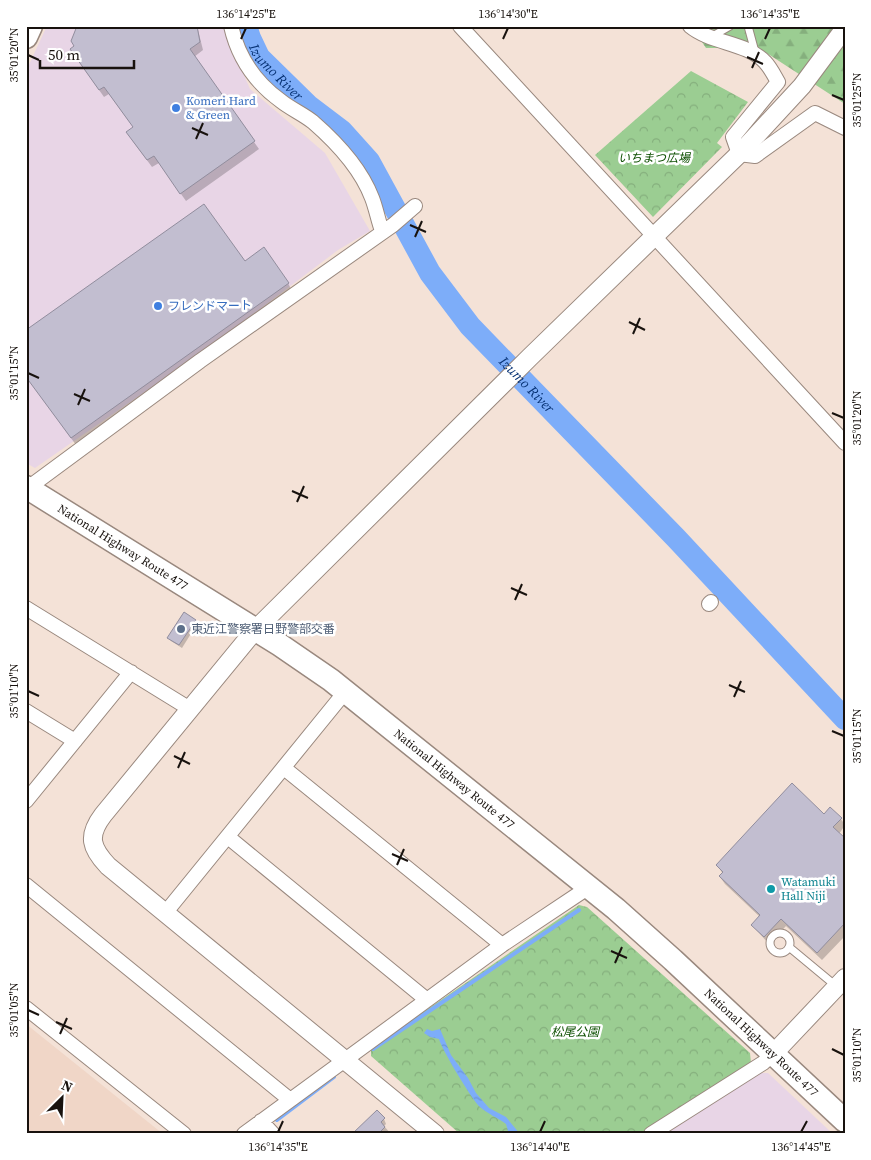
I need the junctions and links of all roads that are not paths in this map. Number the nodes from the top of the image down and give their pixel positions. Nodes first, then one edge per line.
1 (31, 26) edge
2 (231, 26) edge
3 (460, 26) edge
4 (690, 26) edge
5 (730, 26) edge
6 (748, 26) edge
7 (845, 28) edge
8 (26, 37) edge
9 (710, 38) junction
10 (756, 56) junction
11 (845, 128) edge
12 (739, 154) junction
13 (415, 206) dead end
14 (387, 228) junction
15 (654, 235) junction
16 (845, 443) edge
17 (27, 487) edge
18 (26, 608) edge
19 (255, 630) junction
20 (130, 672) junction
21 (345, 692) junction
22 (190, 709) junction
23 (26, 711) edge
24 (74, 741) junction
25 (284, 768) junction
26 (26, 801) edge
27 (228, 836) junction
28 (26, 885) edge
29 (589, 887) junction
30 (166, 912) junction
31 (502, 945) junction
32 (789, 947) dead end
33 (840, 982) edge
34 (427, 1000) junction
35 (26, 1008) edge
36 (774, 1053) junction
37 (344, 1059) junction
38 (289, 1099) junction
39 (845, 1121) edge
40 (261, 1122) junction
41 (184, 1134) edge
42 (244, 1134) edge
43 (273, 1134) edge
44 (435, 1134) edge
45 (651, 1134) edge

1 - 8 highway
2 - 14 street
3 - 15 street
4 - 9 street
5 - 9 lane
6 - 10 lane
7 - 12 street
9 - 10 street
10 - 12 street
11 - 12 street
12 - 15 street
13 - 14 street
14 - 17 street
15 - 16 street
15 - 19 street
17 - 19 highway, National Highway Route 477
18 - 20 street
19 - 21 highway, National Highway Route 477
19 - 22 street
20 - 22 street
20 - 24 street
21 - 25 street
21 - 29 highway, National Highway Route 477
22 - 30 street
23 - 24 street
24 - 26 street
25 - 27 street
25 - 31 street
27 - 30 street
27 - 34 street
28 - 38 street
29 - 31 street
29 - 36 highway, National Highway Route 477
30 - 37 street
31 - 34 street
32 - 33 lane
33 - 36 street
34 - 37 street
35 - 41 street
36 - 39 highway, National Highway Route 477
36 - 45 street
37 - 38 street
37 - 44 street
38 - 40 street
40 - 42 street
40 - 43 street

